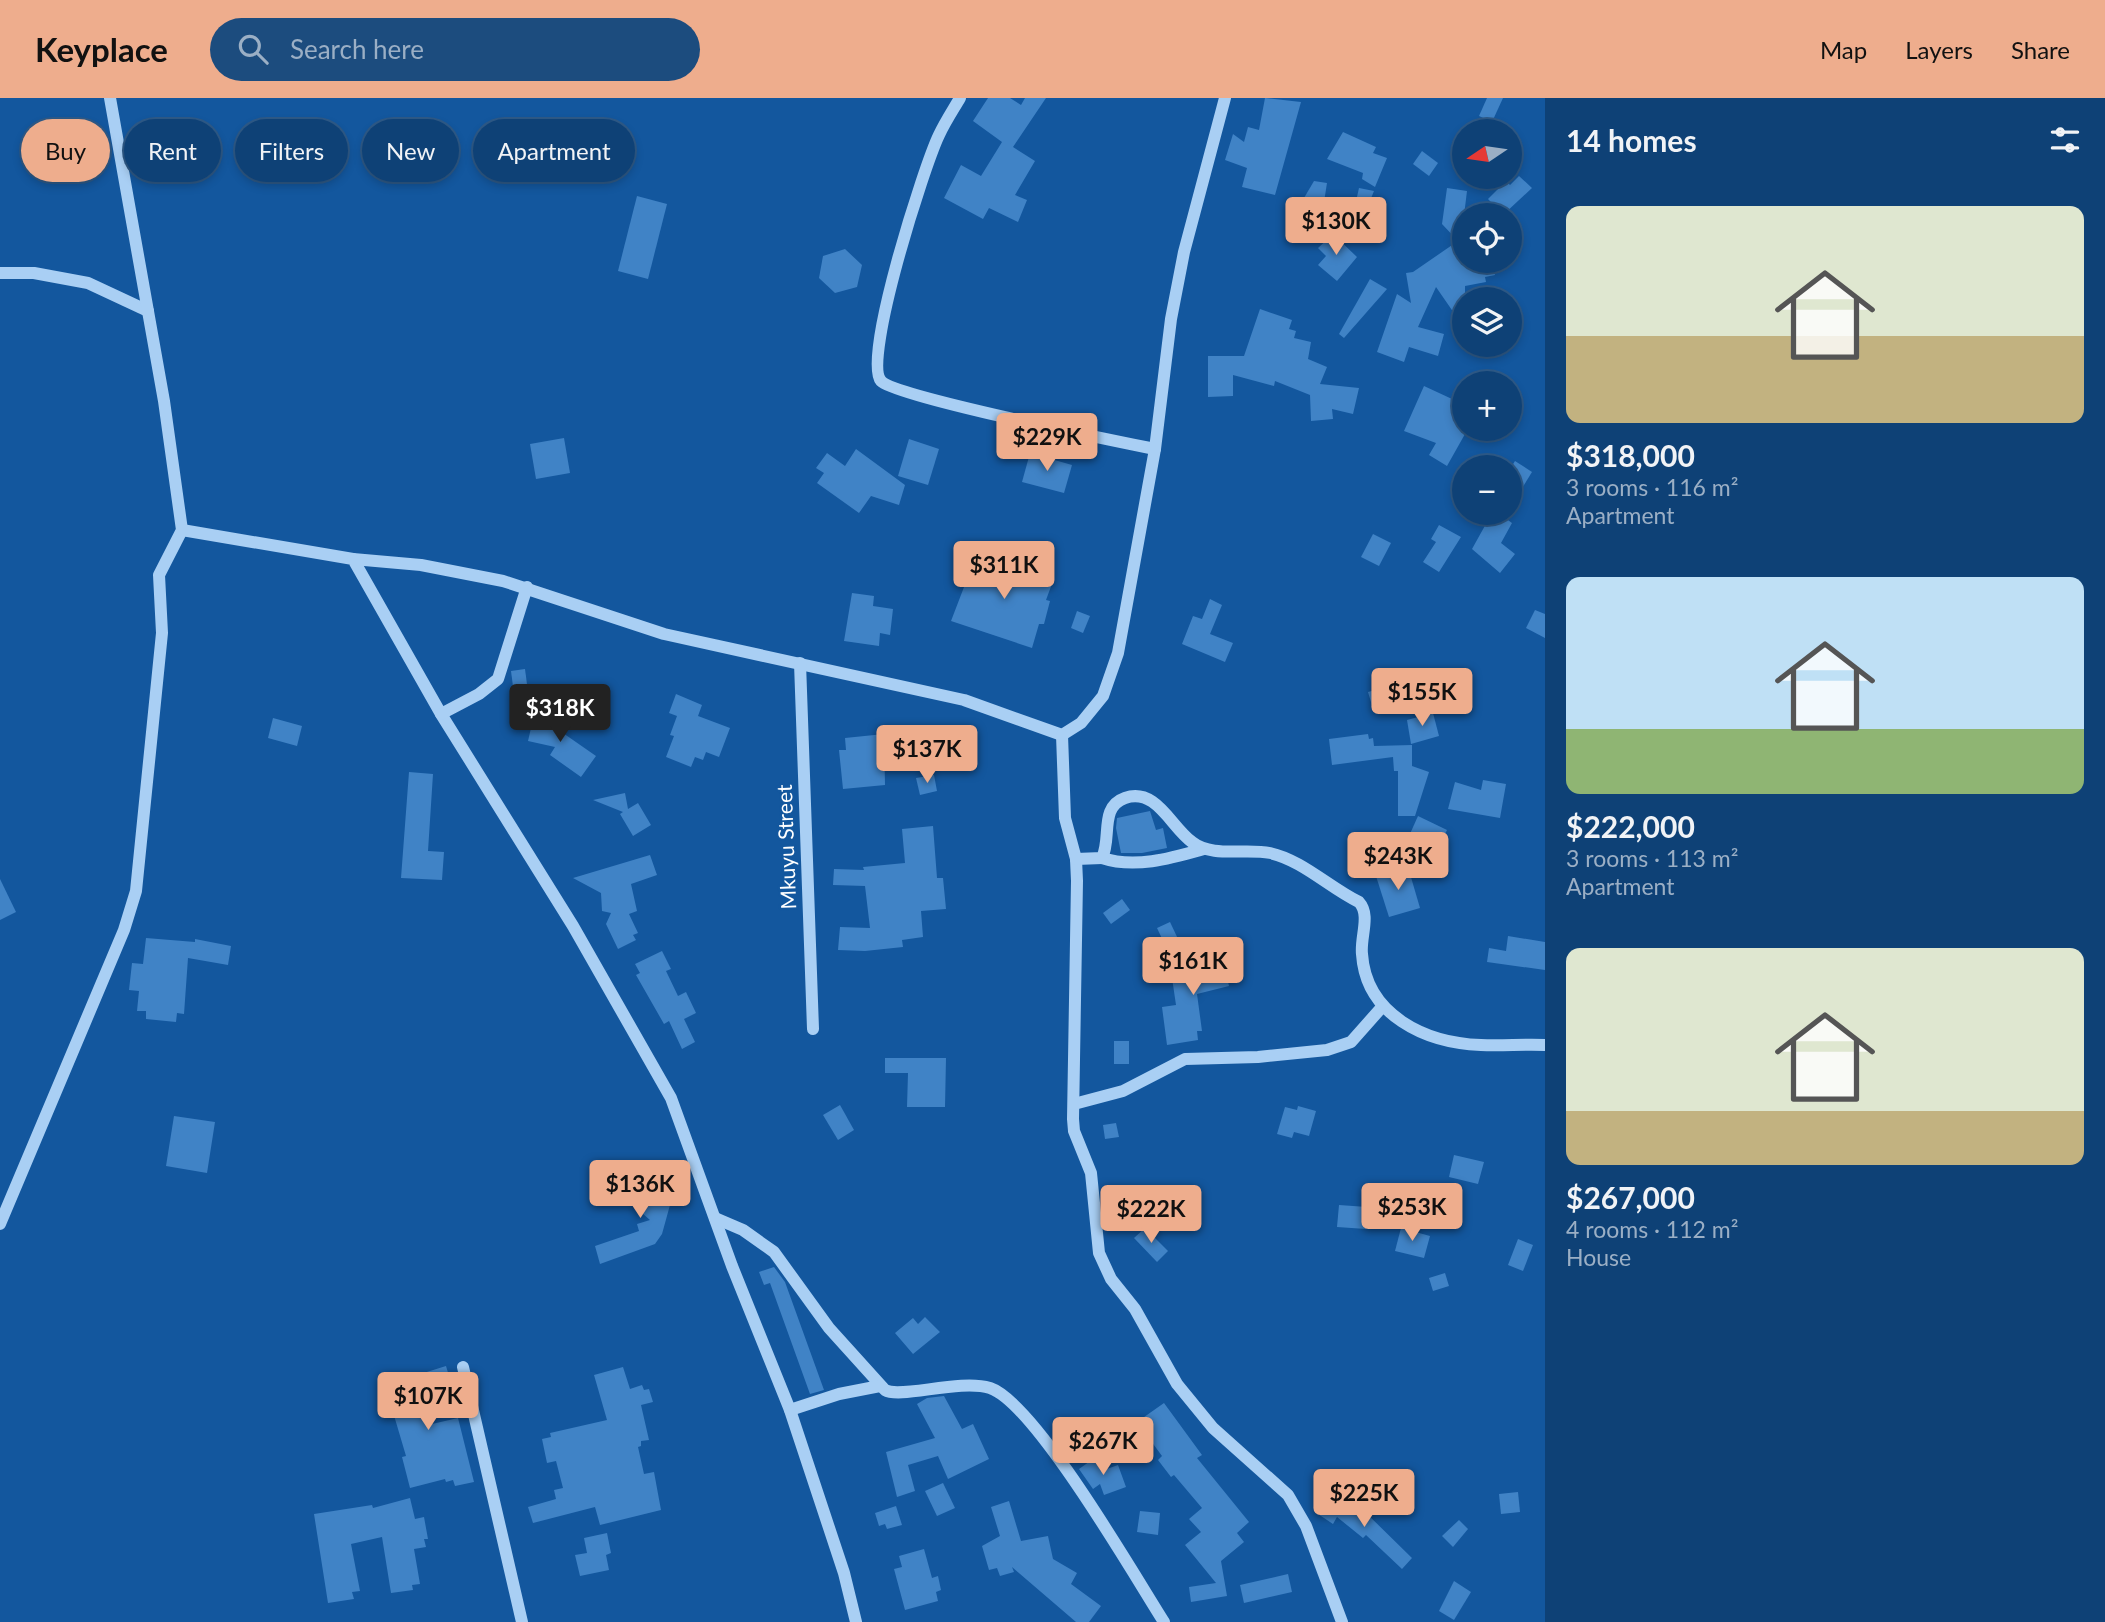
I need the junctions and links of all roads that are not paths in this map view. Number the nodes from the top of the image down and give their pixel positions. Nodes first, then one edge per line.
1 (110, 98) edge
2 (960, 98) edge
3 (1225, 98) edge
4 (0, 273) edge
5 (148, 311) junction
6 (1155, 449) junction
7 (182, 530) junction
8 (353, 559) junction
9 (527, 587) junction
10 (800, 663) junction
11 (441, 714) junction
12 (1062, 735) junction
13 (1204, 849) junction
14 (1102, 858) junction
15 (1076, 859) junction
16 (1382, 1007) junction
17 (813, 1029) dead end
18 (1545, 1045) edge
19 (1074, 1104) junction
20 (3, 1207) edge
21 (715, 1218) junction
22 (0, 1224) edge
23 (463, 1367) dead end
24 (880, 1385) junction
25 (790, 1410) junction
26 (522, 1622) edge
27 (856, 1622) edge
28 (1164, 1622) edge
29 (1342, 1622) edge

1 - 5 street
2 - 6 street
3 - 6 street
4 - 5 street
5 - 7 street
6 - 12 street
7 - 8 street
7 - 20 street
8 - 9 street
8 - 11 street
9 - 10 street
9 - 11 street
10 - 12 street
10 - 17 street, Mkuyu Street
11 - 21 street
12 - 15 street
13 - 14 street
13 - 14 street
13 - 16 street
14 - 15 street
15 - 19 street
16 - 18 street
16 - 19 street
19 - 29 street
20 - 22 street
21 - 24 street
21 - 25 street
23 - 26 street
24 - 25 street
24 - 28 street
25 - 27 street

